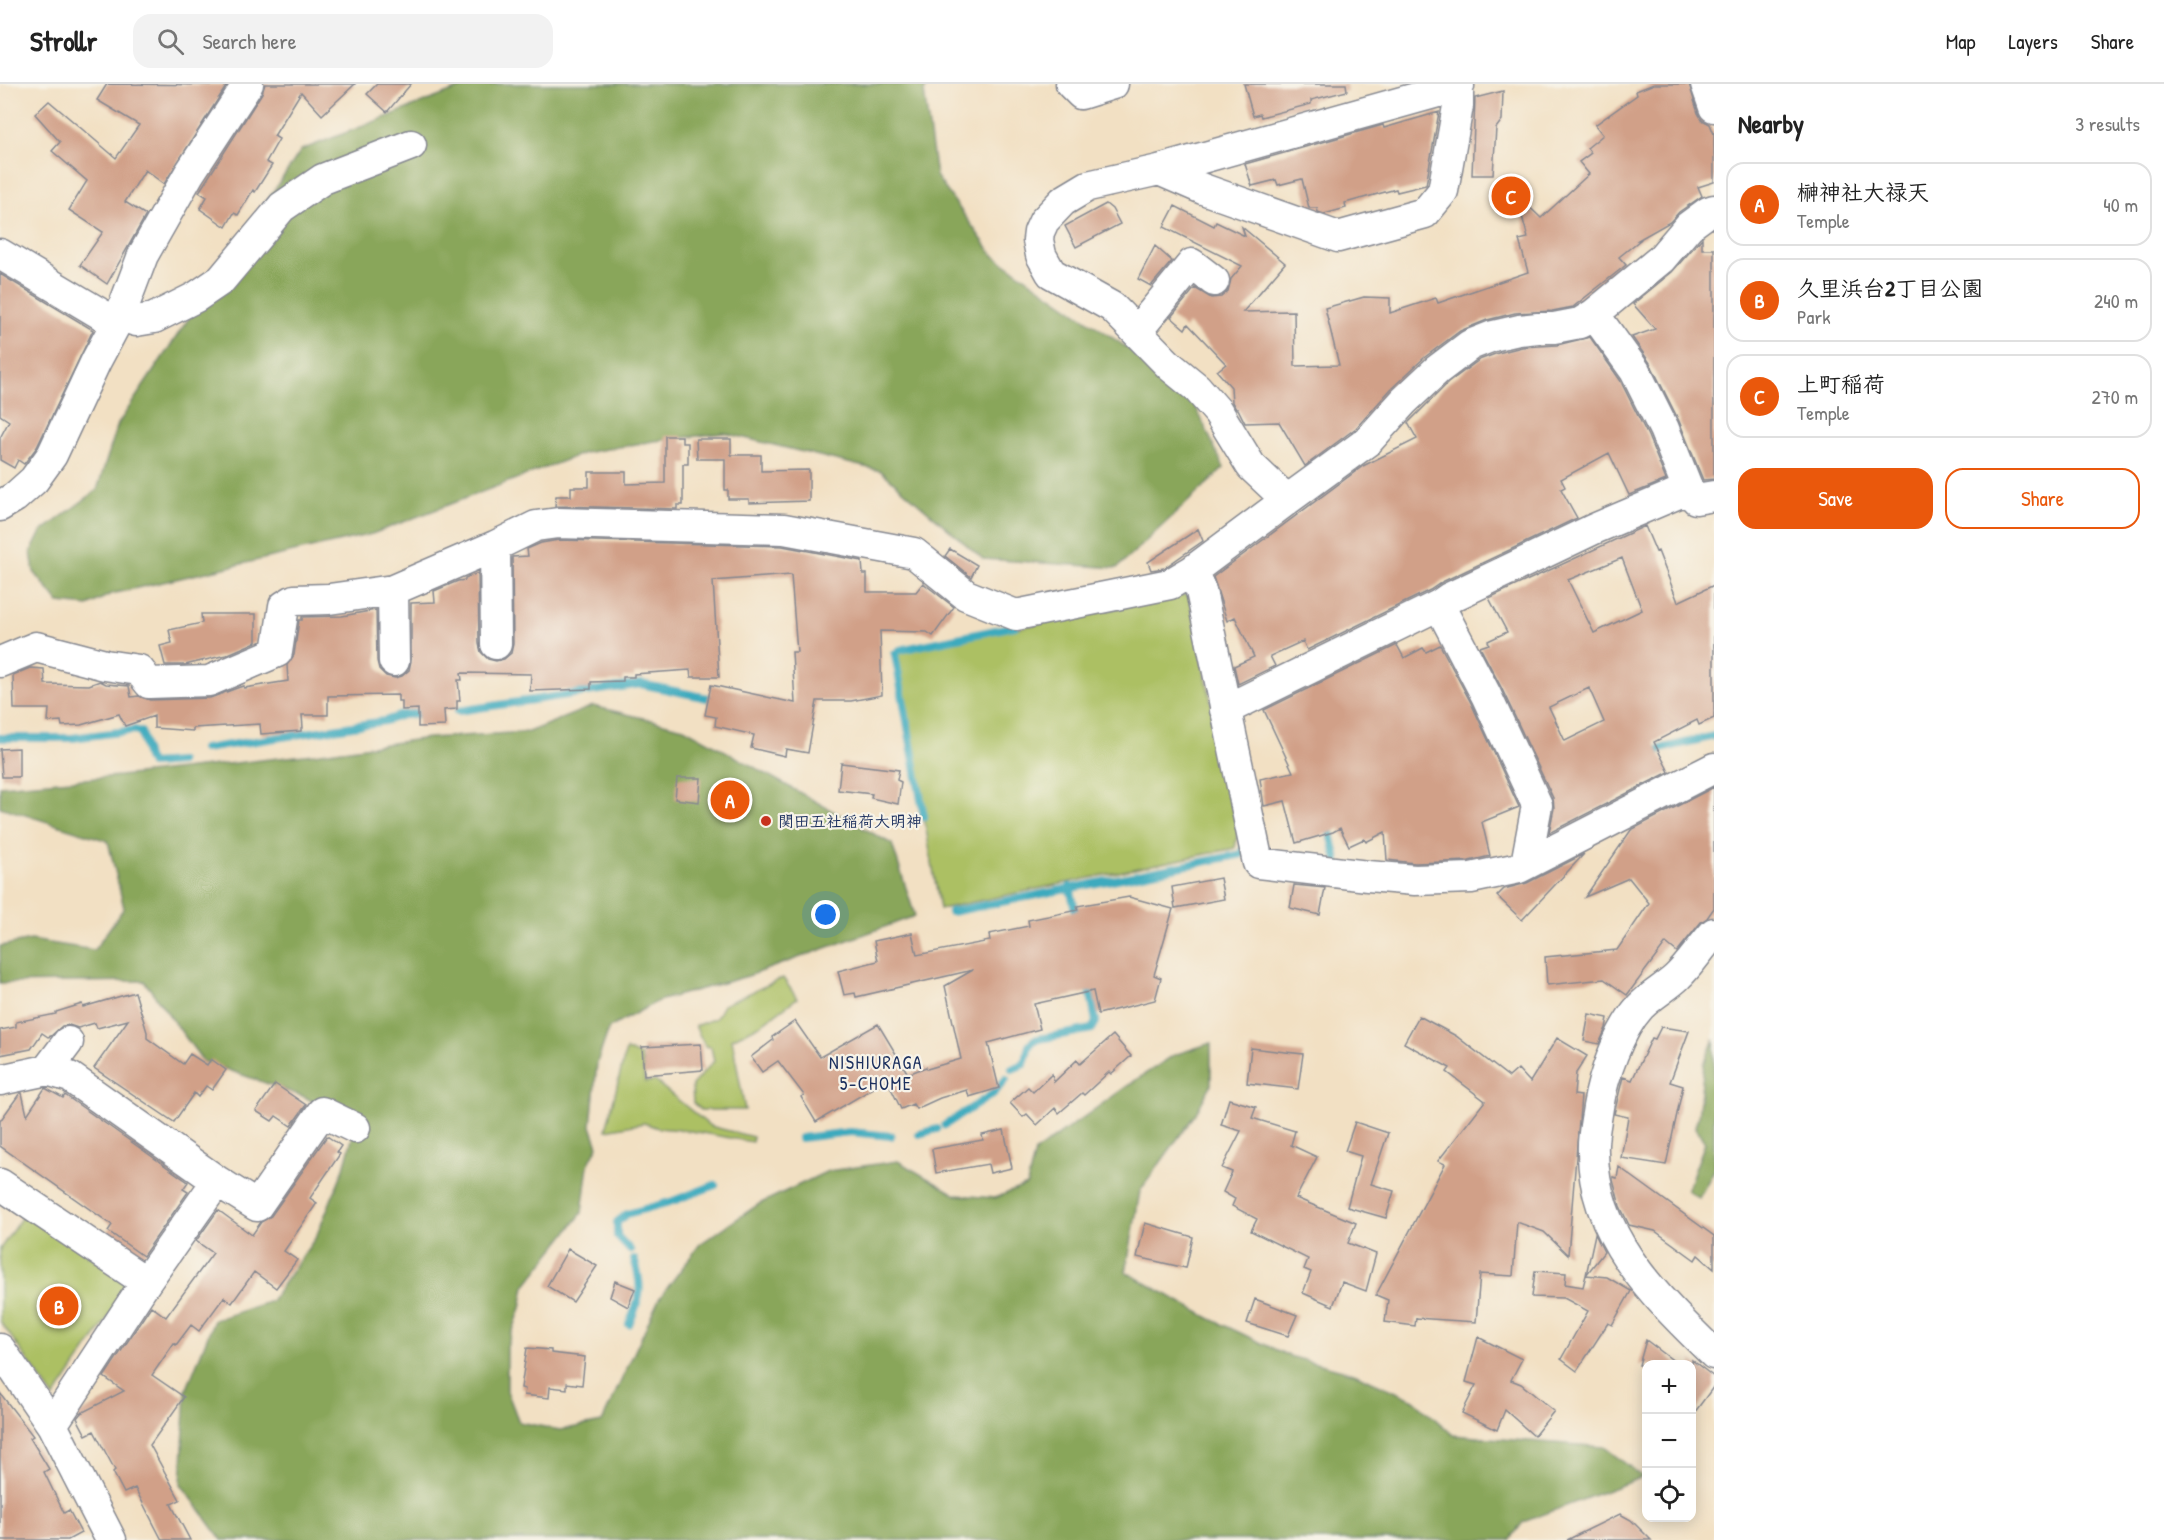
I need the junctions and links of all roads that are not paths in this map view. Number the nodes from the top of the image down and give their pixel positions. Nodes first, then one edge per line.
1 (248, 84) edge
2 (1071, 84) edge
3 (1113, 84) edge
4 (1706, 84) edge
5 (1459, 85) edge
6 (1714, 107) edge
7 (411, 145) dead end
8 (1159, 170) junction
9 (1714, 210) edge
10 (0, 254) edge
11 (1214, 280) dead end
12 (1594, 314) junction
13 (118, 320) junction
14 (1137, 331) junction
15 (1701, 493) edge
16 (1287, 500) junction
17 (0, 506) edge
18 (495, 546) junction
19 (1192, 571) junction
20 (393, 590) junction
21 (1439, 605) junction
22 (496, 644) dead end
23 (394, 661) dead end
24 (0, 662) edge
25 (1226, 710) junction
26 (1714, 768) edge
27 (1526, 864) junction
28 (1714, 933) edge
29 (68, 1042) dead end
30 (47, 1070) junction
31 (0, 1080) edge
32 (355, 1128) dead end
33 (217, 1181) junction
34 (0, 1184) edge
35 (146, 1282) junction
36 (0, 1349) edge
37 (1714, 1354) edge
38 (52, 1425) junction
39 (111, 1540) edge

1 - 13 street
2 - 3 street
4 - 6 street
5 - 8 street
5 - 8 street
7 - 13 street
8 - 14 street
9 - 12 street
10 - 13 street
11 - 14 street
12 - 15 street
12 - 16 street
13 - 17 street
14 - 16 street
15 - 21 street
16 - 19 street
18 - 19 street
18 - 20 street
18 - 22 street
19 - 25 street
20 - 23 street
20 - 24 street
21 - 25 street
21 - 27 street
25 - 27 street
26 - 27 street
28 - 37 street
29 - 30 street
30 - 31 street
30 - 33 street
32 - 33 street
33 - 35 street
34 - 35 street
35 - 38 street
36 - 38 street
38 - 39 street

